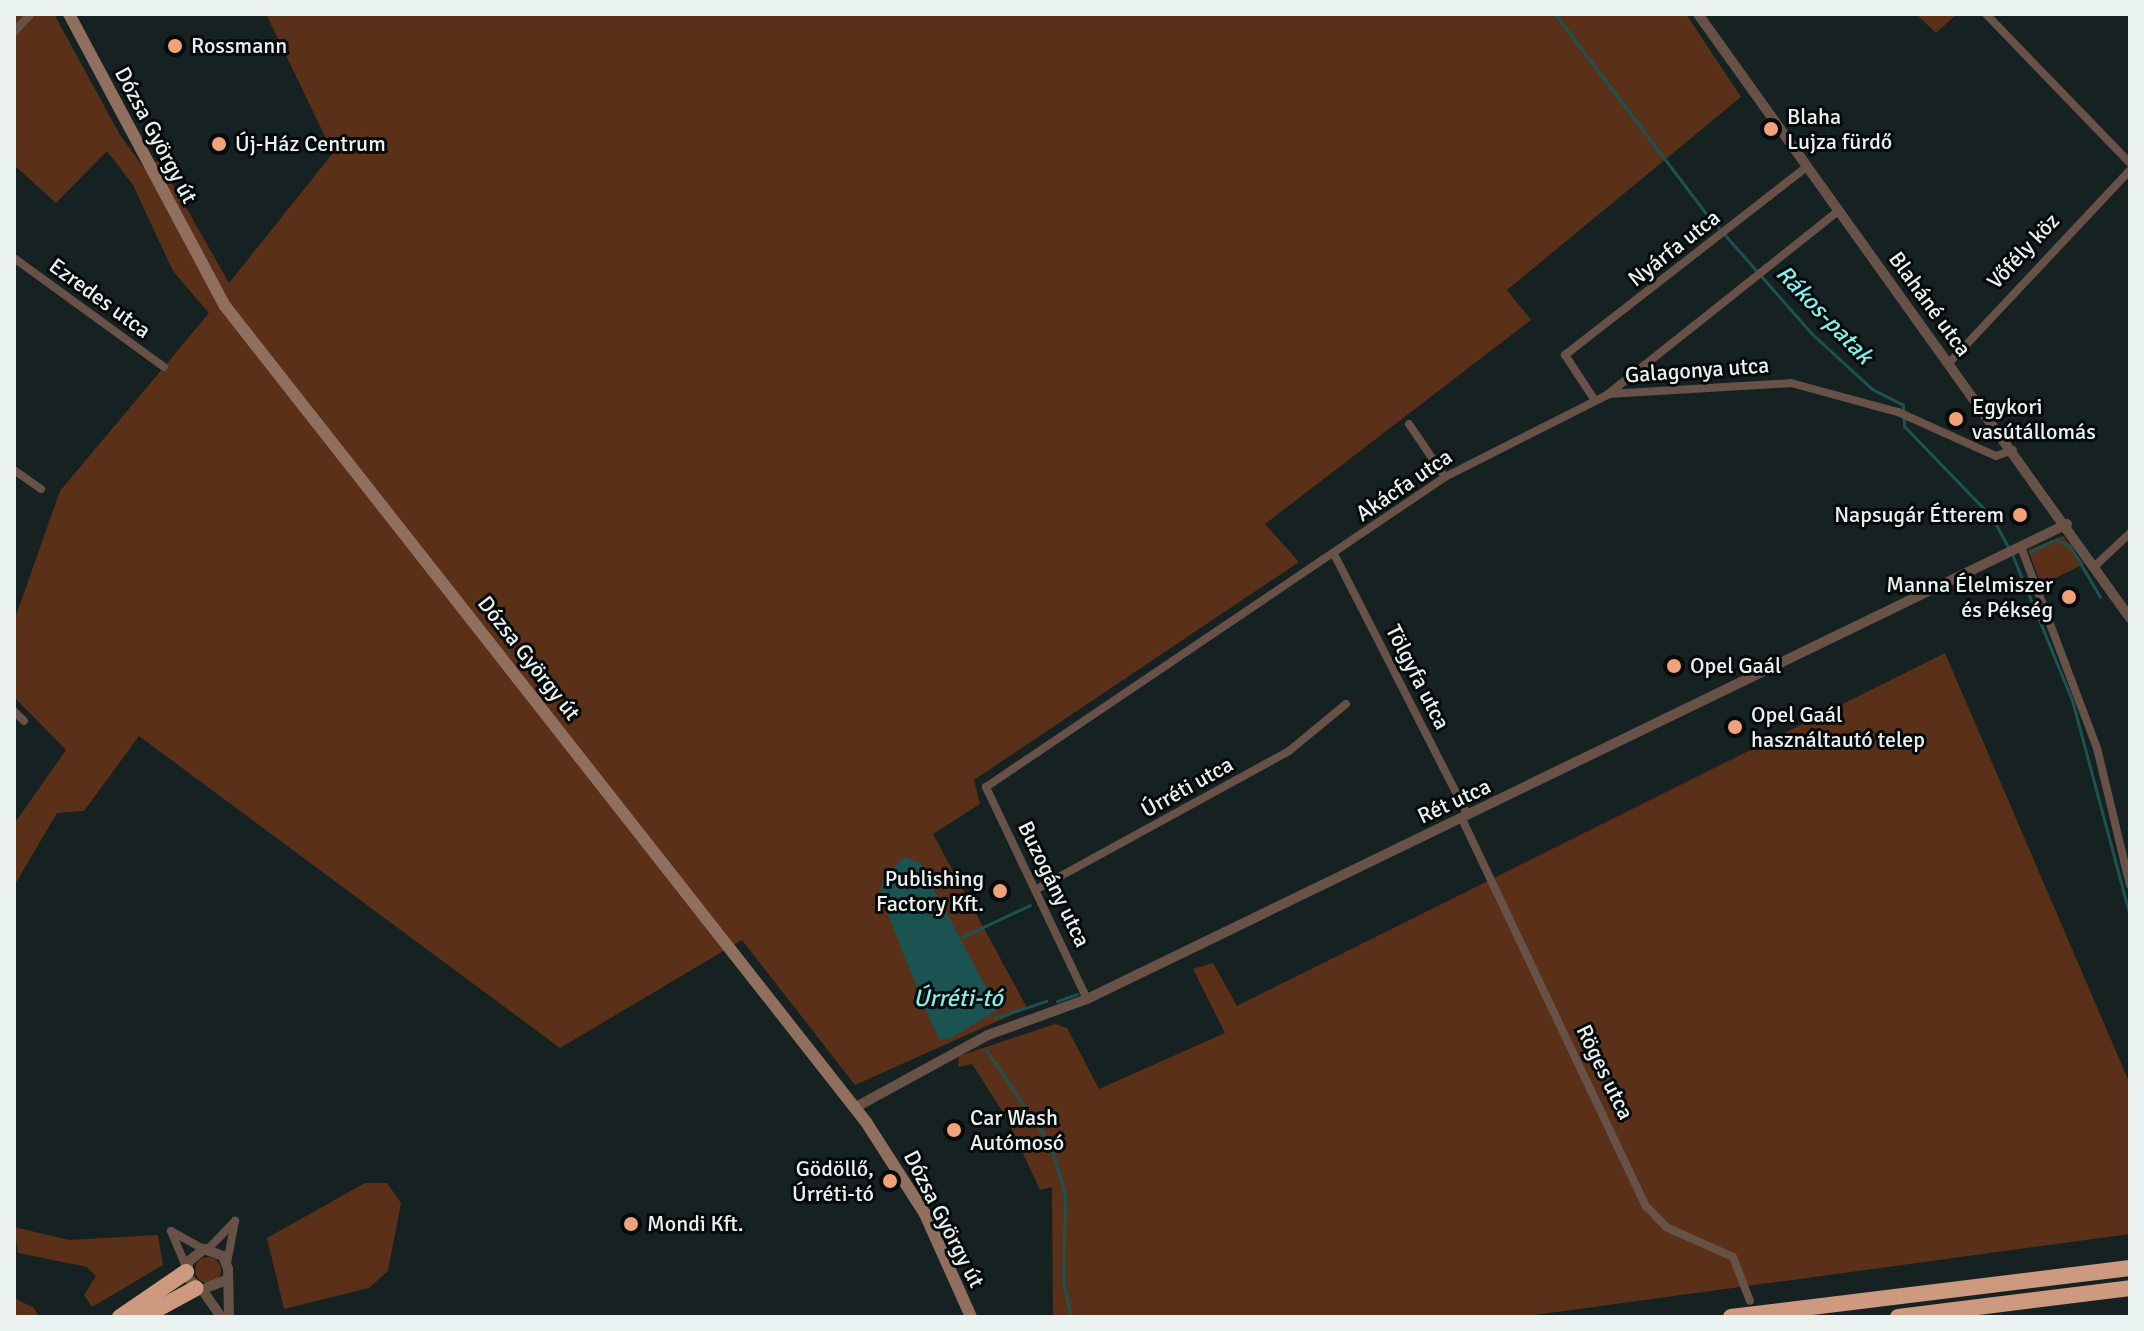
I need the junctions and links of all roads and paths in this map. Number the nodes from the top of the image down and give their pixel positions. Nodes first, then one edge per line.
1 (31, 14) edge
2 (69, 14) edge
3 (1698, 14) edge
4 (1986, 14) edge
5 (14, 32) edge
6 (2130, 163) edge
7 (1805, 168) junction
8 (2130, 170) edge
9 (1837, 212) junction
10 (14, 258) edge
11 (1949, 363) junction
12 (164, 367) dead end
13 (1607, 395) junction
14 (1594, 399) junction
15 (1409, 424) dead end
16 (2013, 450) junction
17 (14, 470) edge
18 (1445, 477) junction
19 (41, 489) dead end
20 (2067, 524) junction
21 (2130, 533) edge
22 (2019, 548) junction
23 (1334, 554) junction
24 (2095, 566) junction
25 (2130, 618) edge
26 (1346, 704) dead end
27 (14, 711) edge
28 (24, 721) dead end
29 (986, 787) joint
30 (1465, 817) junction
31 (2130, 885) edge
32 (1037, 889) junction
33 (1087, 999) junction
34 (856, 1107) junction
35 (206, 1249) junction
36 (227, 1263) junction
37 (2130, 1268) edge
38 (186, 1270) junction
39 (226, 1280) junction
40 (2130, 1288) edge
41 (198, 1289) junction
42 (1750, 1301) dead end
43 (120, 1317) edge
44 (143, 1317) edge
45 (221, 1317) edge
46 (229, 1317) edge
47 (971, 1317) edge
48 (1731, 1317) edge
49 (1898, 1317) edge

1 - 5 street
2 - 34 main road, Dózsa György út
3 - 7 street, Blaháné utca
4 - 6 street
7 - 9 street, Blaháné utca
7 - 14 street, Nyárfa utca
8 - 11 street, Vőfély köz
9 - 11 street, Blaháné utca
9 - 13 street, Akácfa utca
10 - 12 street, Ezredes utca
11 - 16 street, Blaháné utca
13 - 14 street, Akácfa utca
13 - 16 street, Galagonya utca
14 - 18 street, Akácfa utca
15 - 18 street
16 - 20 street, Blaháné utca
17 - 19 street
18 - 23 street, Akácfa utca
20 - 22 street, Rét utca
20 - 24 street, Blaháné utca
21 - 24 street
22 - 30 street, Rét utca
22 - 31 street
23 - 29 street, Akácfa utca
23 - 30 street, Tölgyfa utca
24 - 25 street, Blaháné utca
26 - 32 street, Úrréti utca
27 - 28 street
29 - 32 street, Buzogány utca
30 - 33 street, Rét utca
30 - 42 street, Röges utca
32 - 33 street, Buzogány utca
33 - 34 street, Rét utca
34 - 47 main road, Dózsa György út
35 - 36 street
35 - 36 street
35 - 38 street
35 - 38 street
36 - 39 street
37 - 48 highway
38 - 41 street
38 - 43 highway
39 - 41 street
39 - 46 street
40 - 49 highway
41 - 44 highway
41 - 45 street

